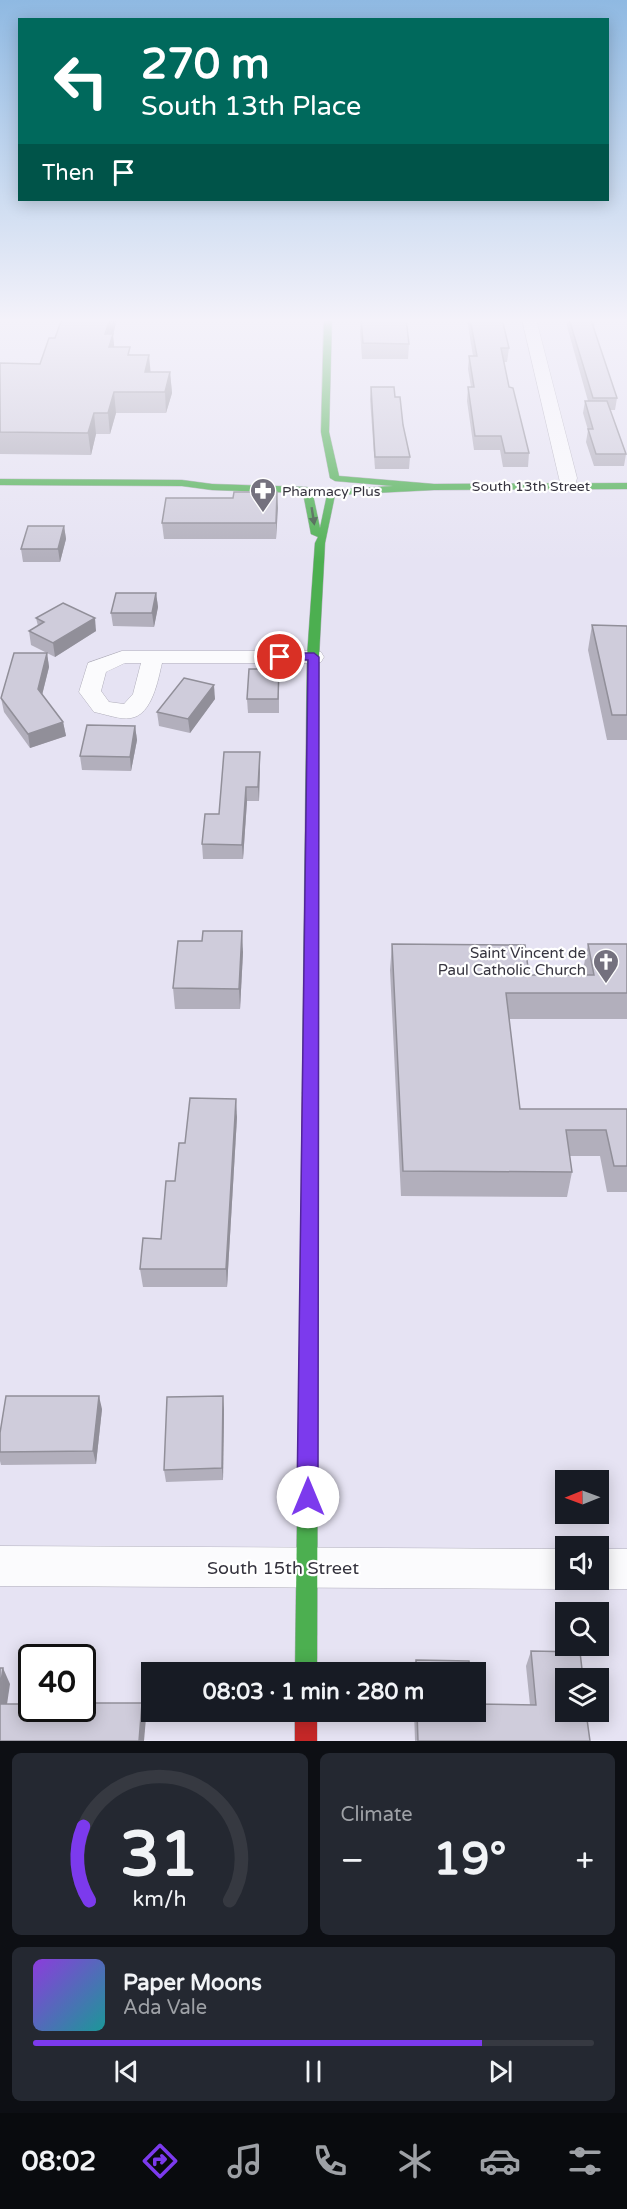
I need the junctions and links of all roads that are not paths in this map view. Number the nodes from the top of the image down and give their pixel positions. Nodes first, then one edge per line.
1 (326, 400) edge
2 (548, 400) edge
3 (325, 432) junction
4 (316, 457) dead end
5 (311, 480) junction
6 (0, 482) edge
7 (333, 485) junction
8 (568, 486) junction
9 (627, 486) edge
10 (320, 543) junction
11 (153, 657) dead end
12 (314, 657) junction
13 (0, 1566) edge
14 (307, 1568) junction
15 (555, 1569) edge
16 (609, 1569) edge
17 (627, 1569) edge
18 (306, 1662) edge
19 (306, 1722) edge
20 (306, 1741) edge

1 - 3 street
2 - 8 street
3 - 4 street
3 - 7 street
5 - 6 street
5 - 7 street
5 - 7 street
5 -> 10 street
7 - 8 street, South 13th Street
7 - 10 street
8 - 9 street, South 13th Street
10 - 12 street
11 - 12 street
12 - 14 street
13 - 14 street, South 15th Street
14 - 15 street, South 15th Street
14 - 18 street
16 - 17 street
19 - 20 street

